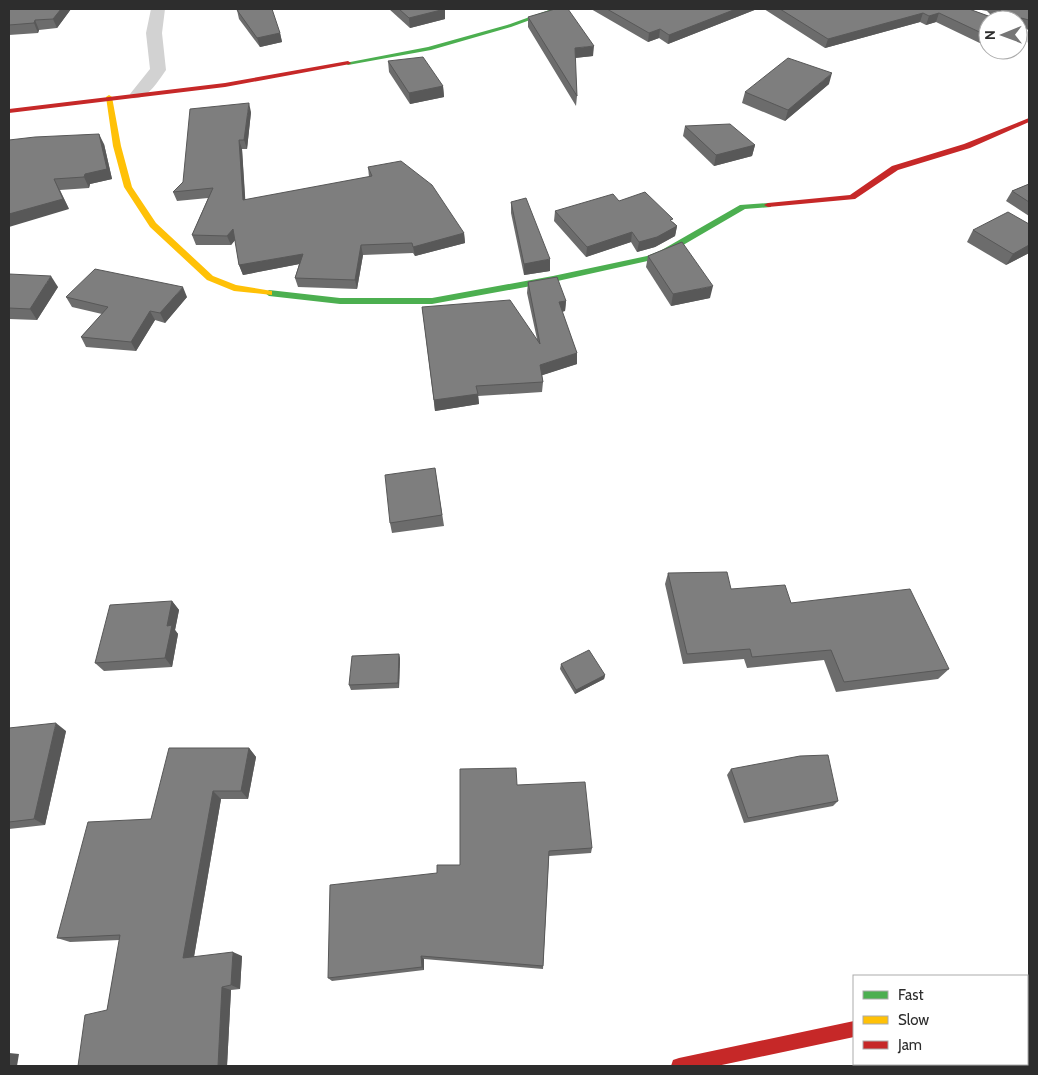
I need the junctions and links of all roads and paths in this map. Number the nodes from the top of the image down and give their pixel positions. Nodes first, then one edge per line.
1 (158, 9) edge
2 (557, 9) edge
3 (138, 94) junction
4 (109, 97) junction
5 (9, 111) edge
6 (1029, 120) edge
7 (853, 1029) edge
8 (679, 1066) edge

1 - 3 street
2 - 3 street
3 - 4 street
4 - 5 street
4 - 6 street
7 - 8 street

